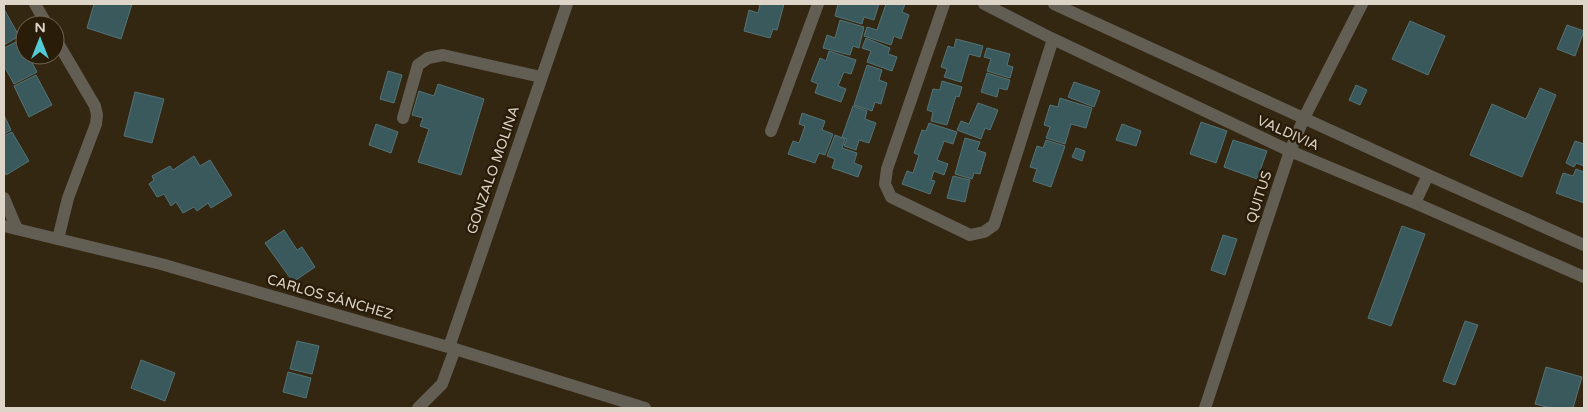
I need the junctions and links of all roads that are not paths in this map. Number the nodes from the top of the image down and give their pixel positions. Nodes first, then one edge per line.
1 (35, 4) edge
2 (567, 4) edge
3 (818, 4) edge
4 (944, 4) edge
5 (984, 4) edge
6 (1054, 4) edge
7 (1362, 4) edge
8 (41, 15) edge
9 (1054, 39) junction
10 (65, 55) edge
11 (541, 77) junction
12 (403, 118) dead end
13 (1304, 118) junction
14 (771, 131) dead end
15 (1290, 151) junction
16 (1428, 175) junction
17 (4, 198) edge
18 (1415, 203) junction
19 (4, 226) edge
20 (18, 229) junction
21 (58, 239) junction
22 (1584, 245) edge
23 (1584, 277) edge
24 (452, 348) junction
25 (418, 408) edge
26 (645, 408) edge
27 (1205, 408) edge

1 - 8 street
2 - 11 street, GONZALO MOLINA
3 - 14 street
4 - 9 street
5 - 9 street, VALDIVIA
6 - 13 street, VALDIVIA
7 - 13 street, QUITUS
9 - 15 street, VALDIVIA
10 - 21 street
11 - 12 street
11 - 24 street, GONZALO MOLINA
13 - 15 street, QUITUS
13 - 16 street, VALDIVIA
15 - 18 street, VALDIVIA
15 - 27 street, QUITUS
16 - 18 street
16 - 22 street, VALDIVIA
17 - 20 street
18 - 23 street, VALDIVIA
19 - 20 street, CARLOS SÁNCHEZ
20 - 21 street, CARLOS SÁNCHEZ
21 - 24 street, CARLOS SÁNCHEZ
24 - 25 street, GONZALO MOLINA
24 - 26 street, CARLOS SÁNCHEZ

